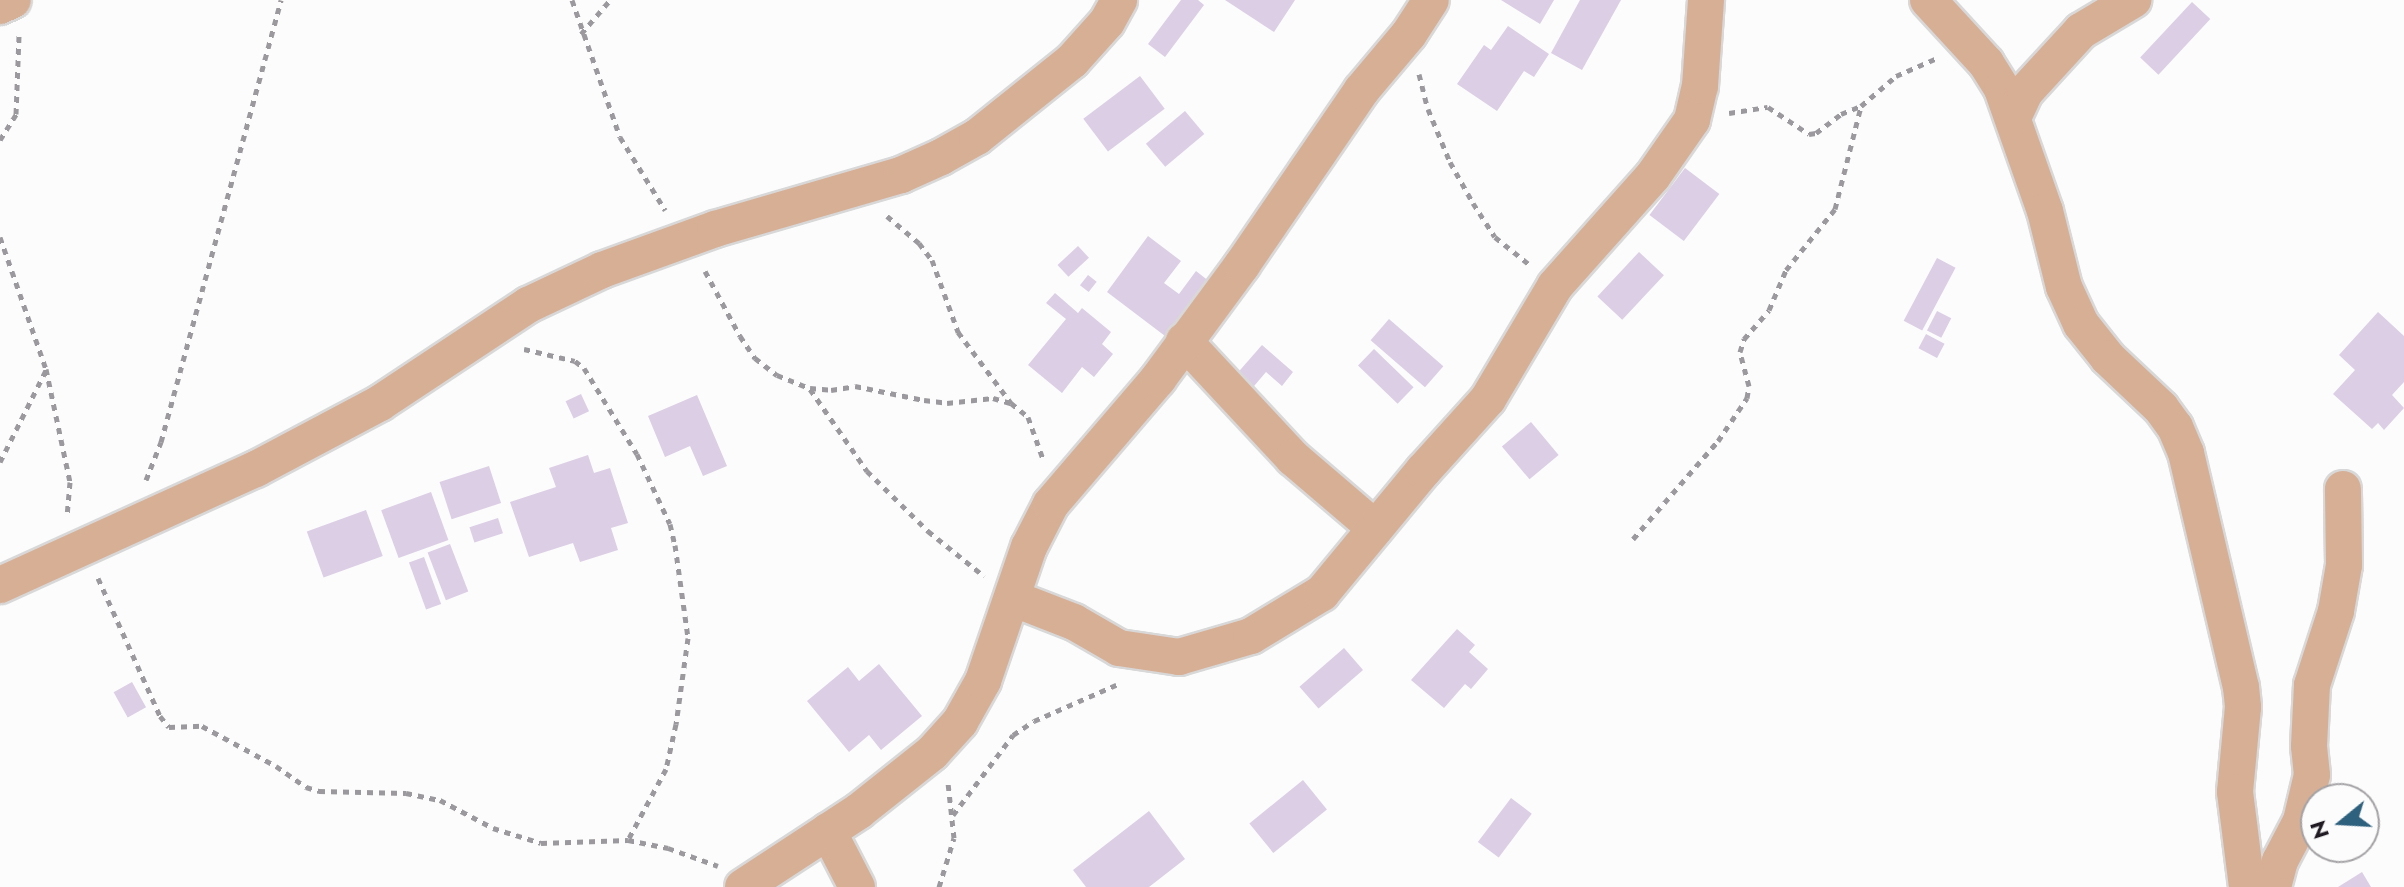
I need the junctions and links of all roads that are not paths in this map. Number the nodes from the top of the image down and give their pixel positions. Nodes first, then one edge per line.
1 (1119, 0) edge
2 (1431, 0) edge
3 (1706, 0) edge
4 (1928, 0) edge
5 (2133, 0) edge
6 (2013, 118) junction
7 (1184, 341) junction
8 (2343, 489) dead end
9 (1375, 528) junction
10 (0, 585) edge
11 (1012, 598) junction
12 (828, 831) junction
13 (753, 882) edge
14 (857, 887) edge
15 (2247, 887) edge
16 (2273, 887) edge

1 - 10 street
2 - 7 street
3 - 9 street
4 - 6 street
5 - 6 street
6 - 15 street
7 - 9 street
7 - 11 street
8 - 16 street
9 - 11 street
11 - 12 street
12 - 13 street
12 - 14 street

